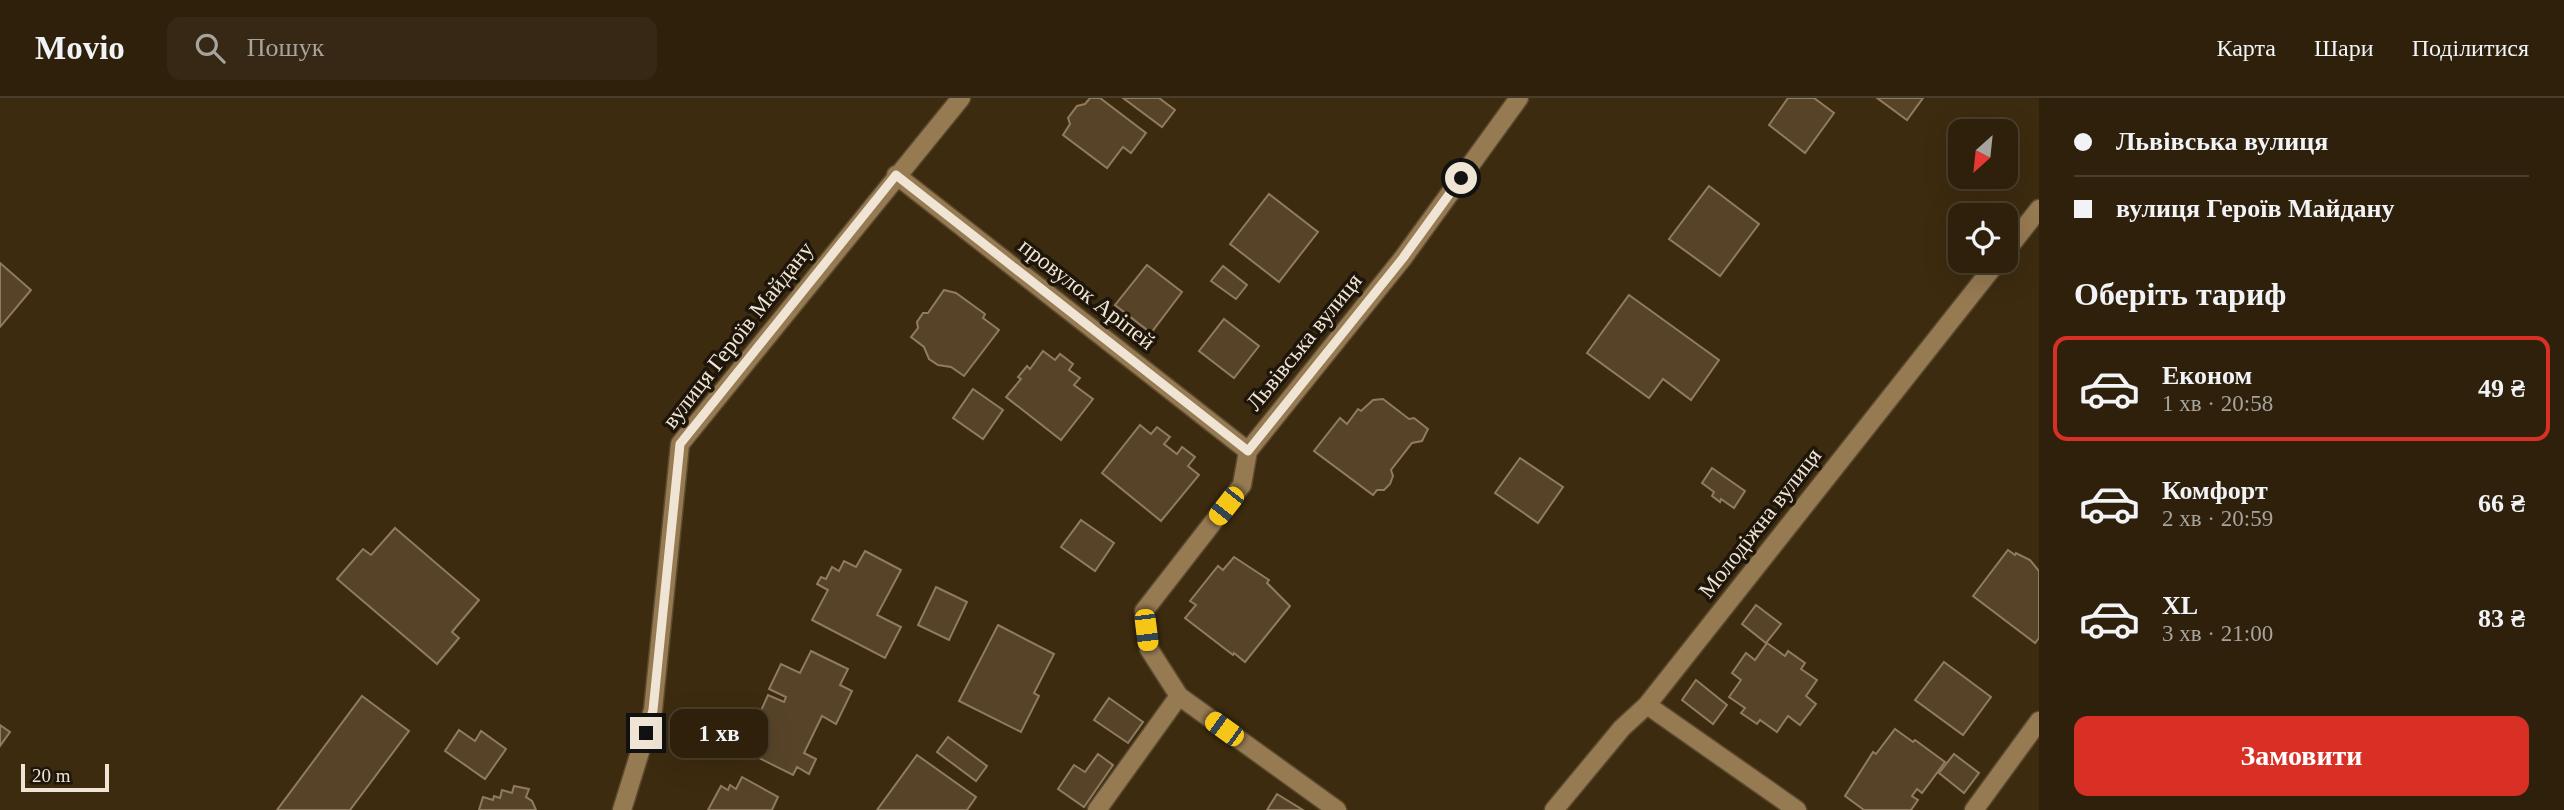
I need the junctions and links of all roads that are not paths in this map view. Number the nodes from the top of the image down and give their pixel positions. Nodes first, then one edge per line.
1 (961, 98) edge
2 (1519, 98) edge
3 (896, 175) junction
4 (2039, 209) edge
5 (2018, 236) edge
6 (1989, 273) edge
7 (1248, 451) junction
8 (1179, 696) junction
9 (1647, 705) junction
10 (2039, 721) edge
11 (621, 810) edge
12 (1097, 810) edge
13 (1337, 810) edge
14 (1554, 810) edge
15 (1797, 810) edge
16 (1974, 810) edge

1 - 3 street, вулиця Героїв Майдану
2 - 7 street, Львівська вулиця
3 - 7 street, провулок Аріпей
3 - 11 street, вулиця Героїв Майдану
4 - 5 street
6 - 9 street, Молодіжна вулиця
7 - 8 street, Львівська вулиця
8 - 12 street
8 - 13 street
9 - 14 street, Молодіжна вулиця
9 - 15 street
10 - 16 street

